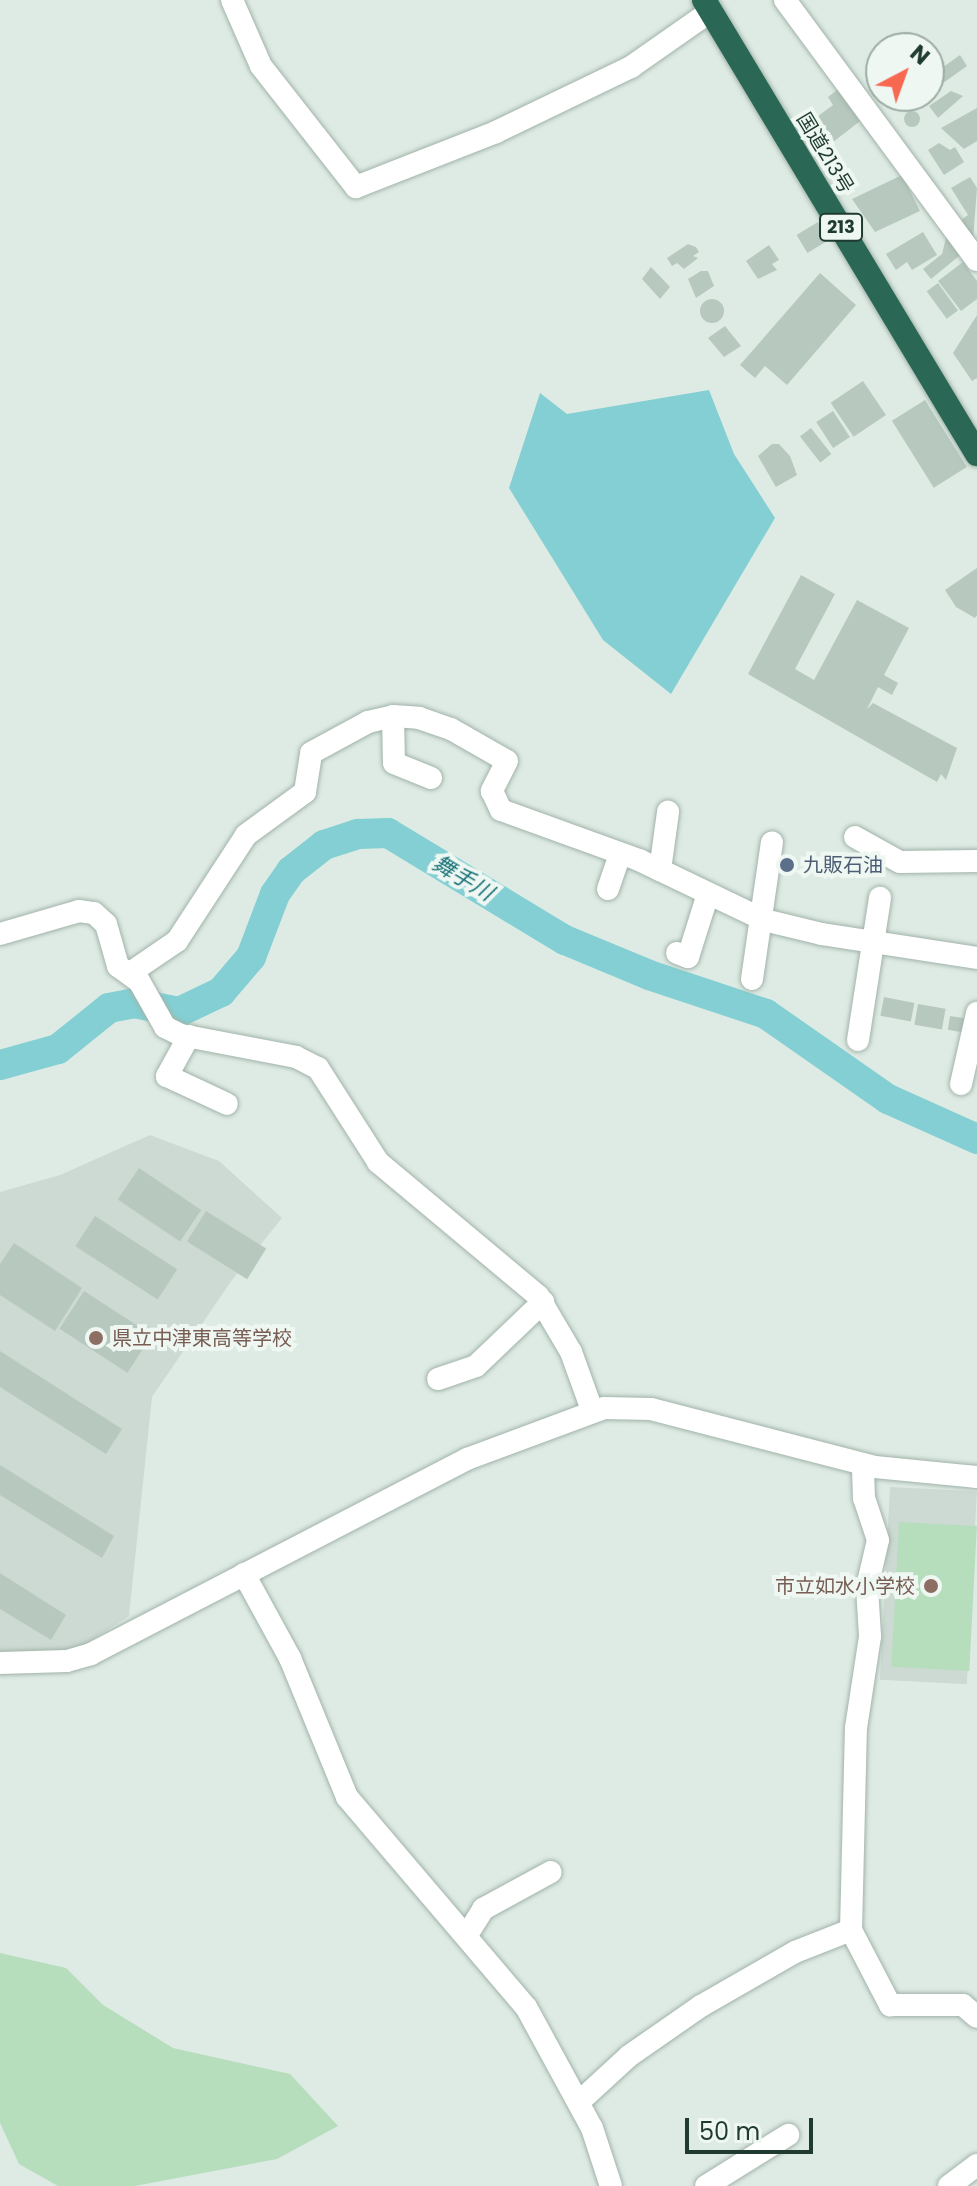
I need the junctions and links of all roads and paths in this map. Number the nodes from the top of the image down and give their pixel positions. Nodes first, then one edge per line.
1 (232, 0) edge
2 (785, 0) edge
3 (708, 6) edge
4 (977, 260) edge
5 (977, 454) edge
6 (393, 716) junction
7 (431, 778) dead end
8 (668, 812) dead end
9 (855, 837) dead end
10 (772, 842) dead end
11 (620, 854) junction
12 (977, 861) edge
13 (660, 870) junction
14 (608, 889) dead end
15 (708, 894) junction
16 (880, 898) dead end
17 (761, 919) junction
18 (0, 934) edge
19 (873, 943) junction
20 (677, 953) dead end
21 (977, 958) edge
22 (130, 973) junction
23 (752, 979) dead end
24 (977, 1013) edge
25 (189, 1036) junction
26 (858, 1040) dead end
27 (961, 1084) dead end
28 (227, 1104) dead end
29 (543, 1302) junction
30 (438, 1379) dead end
31 (592, 1410) junction
32 (863, 1464) junction
33 (977, 1477) edge
34 (244, 1574) junction
35 (0, 1663) edge
36 (551, 1872) dead end
37 (851, 1930) junction
38 (467, 1935) junction
39 (977, 2017) edge
40 (579, 2102) junction
41 (788, 2135) dead end
42 (977, 2165) edge
43 (611, 2186) edge
44 (706, 2186) edge
45 (949, 2186) edge

1 - 3 street
2 - 4 street
3 - 5 highway, 国道213号 / 213
6 - 7 street
6 - 11 street
6 - 22 street
8 - 13 street
9 - 12 street
10 - 17 street
11 - 13 street
11 - 14 street
13 - 15 street
15 - 17 street
15 - 20 street
16 - 19 street
17 - 19 street
17 - 23 street
18 - 22 street
19 - 21 street
19 - 26 street
22 - 25 street
24 - 27 street
25 - 28 street
25 - 29 street
29 - 30 street
29 - 31 street
31 - 32 street
31 - 34 street
32 - 33 street
32 - 37 street
34 - 35 street
34 - 38 street
36 - 38 street
37 - 39 street
37 - 40 street
38 - 40 street
40 - 43 street
41 - 44 street
42 - 45 street

